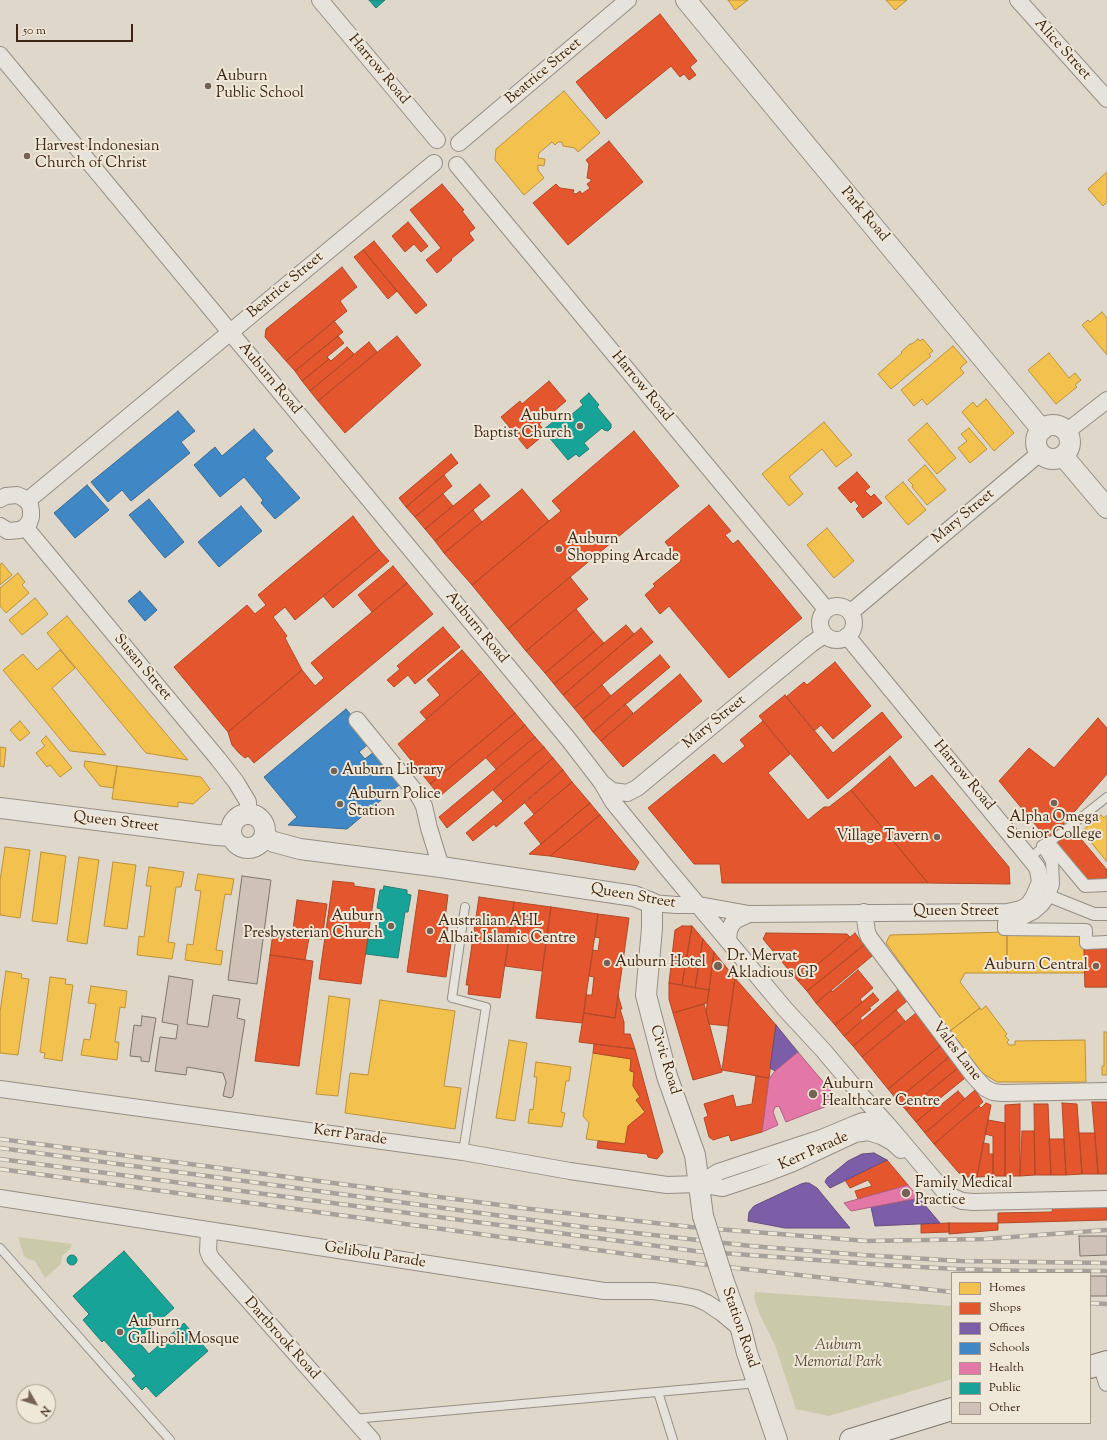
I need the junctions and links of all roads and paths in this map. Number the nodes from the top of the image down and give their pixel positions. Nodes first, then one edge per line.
1 (320, 0) edge
2 (628, 0) edge
3 (686, 0) edge
4 (1018, 0) edge
5 (0, 55) edge
6 (1107, 99) edge
7 (437, 140) junction
8 (459, 143) junction
9 (434, 163) junction
10 (457, 165) junction
11 (230, 333) junction
12 (1107, 400) edge
13 (1042, 430) junction
14 (1066, 432) junction
15 (1040, 453) junction
16 (1063, 456) junction
17 (0, 499) edge
18 (27, 501) junction
19 (1107, 508) edge
20 (0, 526) edge
21 (25, 527) junction
22 (826, 609) junction
23 (851, 612) junction
24 (824, 635) junction
25 (847, 636) junction
26 (357, 720) dead end
27 (602, 783) junction
28 (1107, 797) edge
29 (0, 808) edge
30 (248, 815) junction
31 (232, 836) junction
32 (264, 837) junction
33 (1046, 845) junction
34 (1030, 858) junction
35 (440, 867) junction
36 (1107, 885) edge
37 (1049, 896) junction
38 (652, 903) junction
39 (699, 905) junction
40 (465, 907) dead end
41 (864, 912) junction
42 (1007, 912) joint
43 (749, 914) junction
44 (1107, 914) edge
45 (728, 941) junction
46 (1107, 942) edge
47 (0, 1089) edge
48 (1107, 1091) edge
49 (861, 1095) junction
50 (855, 1124) junction
51 (888, 1125) junction
52 (463, 1152) junction
53 (922, 1165) junction
54 (699, 1184) junction
55 (0, 1198) edge
56 (1107, 1199) edge
57 (703, 1216) joint
58 (209, 1231) junction
59 (0, 1248) edge
60 (741, 1329) junction
61 (758, 1383) junction
62 (658, 1392) junction
63 (951, 1409) edge
64 (353, 1419) junction
65 (170, 1440) edge
66 (372, 1440) edge
67 (673, 1440) edge
68 (777, 1440) edge
69 (851, 1440) edge

1 - 7 street, Harrow Road
2 - 8 street, Beatrice Street
3 - 13 street, Park Road
4 - 6 street, Alice Street
5 - 11 street, Auburn Road
7 - 8 street
7 - 9 street
8 - 10 street
9 - 10 street
9 - 11 street, Beatrice Street
10 - 22 street, Harrow Road
11 - 18 street, Beatrice Street
11 - 27 street, Auburn Road
12 - 14 street
13 - 14 street
13 - 15 street
14 - 16 street
15 - 16 street
15 - 23 street, Mary Street
16 - 19 street
17 - 18 street
18 - 21 street
20 - 21 street
21 - 30 street, Susan Street
22 - 23 street
22 - 24 street
23 - 25 street
24 - 25 street
24 - 27 street, Mary Street
25 - 34 street, Harrow Road
26 - 35 street
27 - 39 street, Auburn Road
28 - 33 lane
29 - 31 street, Queen Street
30 - 31 street
30 - 32 street
31 - 32 street
32 - 35 street, Queen Street
33 - 34 lane
33 - 36 street
33 - 37 street
34 - 42 street, Harrow Road
35 - 38 street, Queen Street
37 - 44 street
37 - 46 street
38 - 39 street, Queen Street
38 - 54 street, Civic Road
39 - 43 street, Queen Street
39 - 45 street, Auburn Road
40 - 52 lane
41 - 42 street, Queen Street
41 - 43 street, Queen Street
41 - 48 street, Vales Lane
43 - 45 street
45 - 49 street, Auburn Road
47 - 52 street, Kerr Parade
49 - 50 street, Kerr Parade
49 - 51 street, Auburn Road
50 - 51 street, Kerr Parade
50 - 54 street, Kerr Parade
51 - 53 street, Auburn Road
52 - 54 street, Kerr Parade
53 - 54 street, Kerr Parade
53 - 56 street, Auburn Road
54 - 57 street, Civic Road
55 - 58 street, Gelibolu Parade
57 - 60 street, Station Road, bridge
58 - 60 street, Gelibolu Parade
58 - 64 street, Dartbrook Road
59 - 65 lane
60 - 61 street, Station Road
61 - 62 lane
61 - 68 street, Station Road
62 - 64 lane
62 - 67 lane
63 - 69 main road
64 - 66 street, Dartbrook Road

